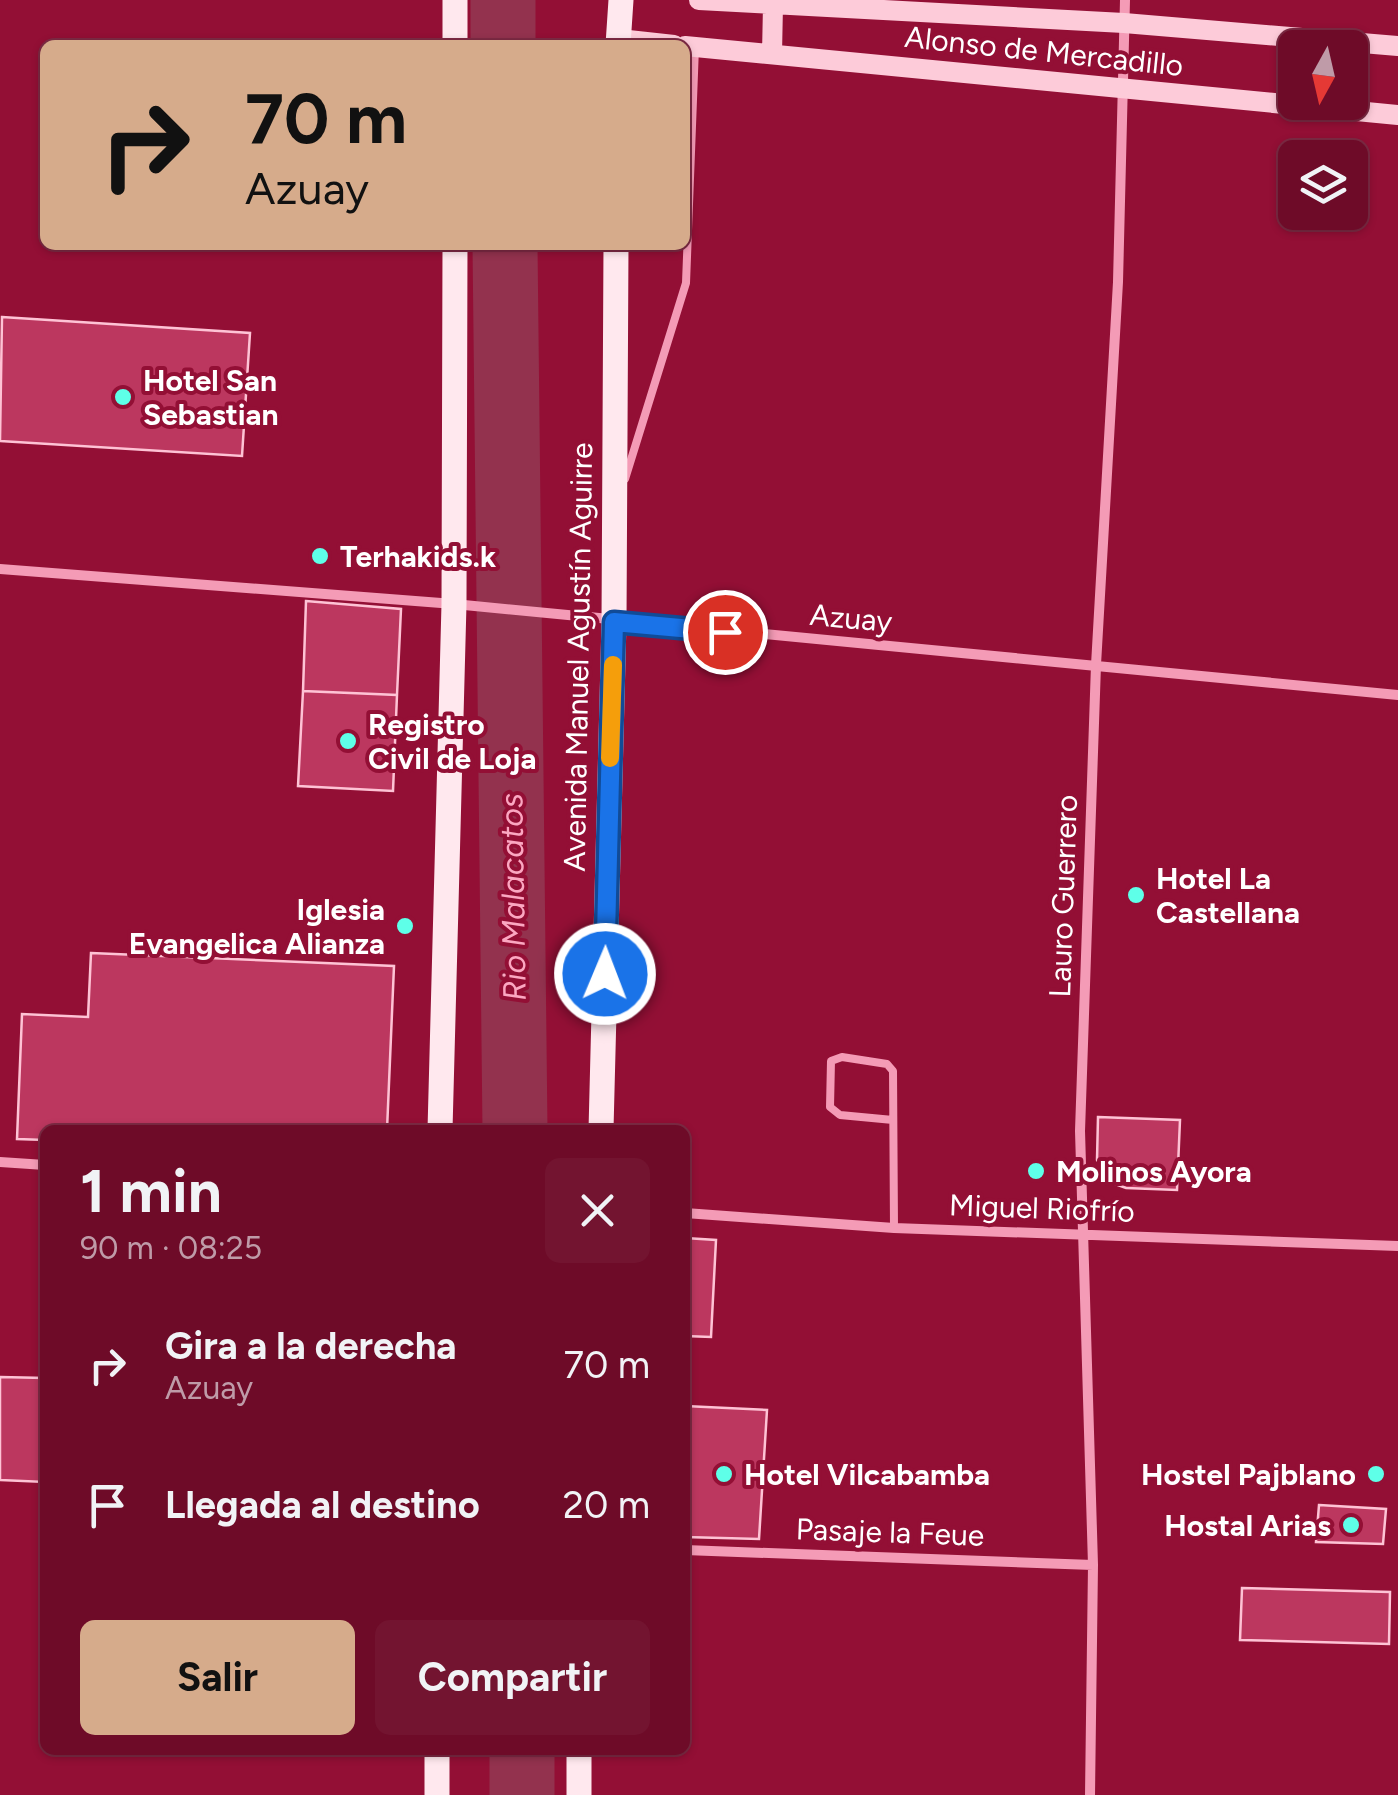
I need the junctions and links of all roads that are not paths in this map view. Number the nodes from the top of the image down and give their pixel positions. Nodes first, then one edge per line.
1 (455, 0) edge
2 (621, 0) edge
3 (698, 0) edge
4 (1125, 0) edge
5 (773, 4) junction
6 (849, 4) edge
7 (1124, 23) junction
8 (455, 40) edge
9 (618, 40) edge
10 (690, 46) edge
11 (1398, 46) edge
12 (772, 54) junction
13 (1122, 88) junction
14 (1398, 115) edge
15 (454, 250) edge
16 (616, 250) edge
17 (686, 250) edge
18 (614, 512) junction
19 (0, 569) edge
20 (454, 604) junction
21 (604, 621) junction
22 (1096, 665) junction
23 (1398, 695) edge
24 (892, 1120) junction
25 (440, 1125) edge
26 (601, 1125) edge
27 (0, 1162) edge
28 (40, 1165) edge
29 (690, 1212) edge
30 (894, 1228) junction
31 (1083, 1234) junction
32 (1398, 1246) edge
33 (690, 1550) edge
34 (1093, 1565) junction
35 (437, 1755) edge
36 (579, 1755) edge
37 (436, 1795) edge
38 (579, 1795) edge
39 (1090, 1795) edge

1 - 8 main road
2 - 9 main road
3 - 5 main road, Alonso de Mercadillo
4 - 7 street, Lauro Guerrero
5 - 6 main road, Alonso de Mercadillo
5 - 12 main road
6 - 7 main road, Alonso de Mercadillo
7 - 11 main road, Alonso de Mercadillo
7 - 13 street, Lauro Guerrero
10 - 12 main road, Alonso de Mercadillo
12 - 13 main road, Alonso de Mercadillo
13 - 14 main road, Alonso de Mercadillo
13 - 22 street, Lauro Guerrero
15 - 20 main road
16 - 18 main road, Avenida Manuel Agustín Aguirre
17 - 18 lane
18 - 21 main road, Avenida Manuel Agustín Aguirre
19 - 20 street, Azuay
20 - 21 street, Azuay
20 - 25 main road
21 - 22 street, Azuay
21 - 26 main road, Avenida Manuel Agustín Aguirre
22 - 23 street, Azuay
22 - 31 street, Lauro Guerrero
24 - 24 lane
24 - 30 lane
27 - 28 street
29 - 30 street, Miguel Riofrío
30 - 31 street, Miguel Riofrío
31 - 32 street, Miguel Riofrío
31 - 34 street, Lauro Guerrero
33 - 34 street, Pasaje la Feue
34 - 39 street, Lauro Guerrero
35 - 37 main road
36 - 38 main road

